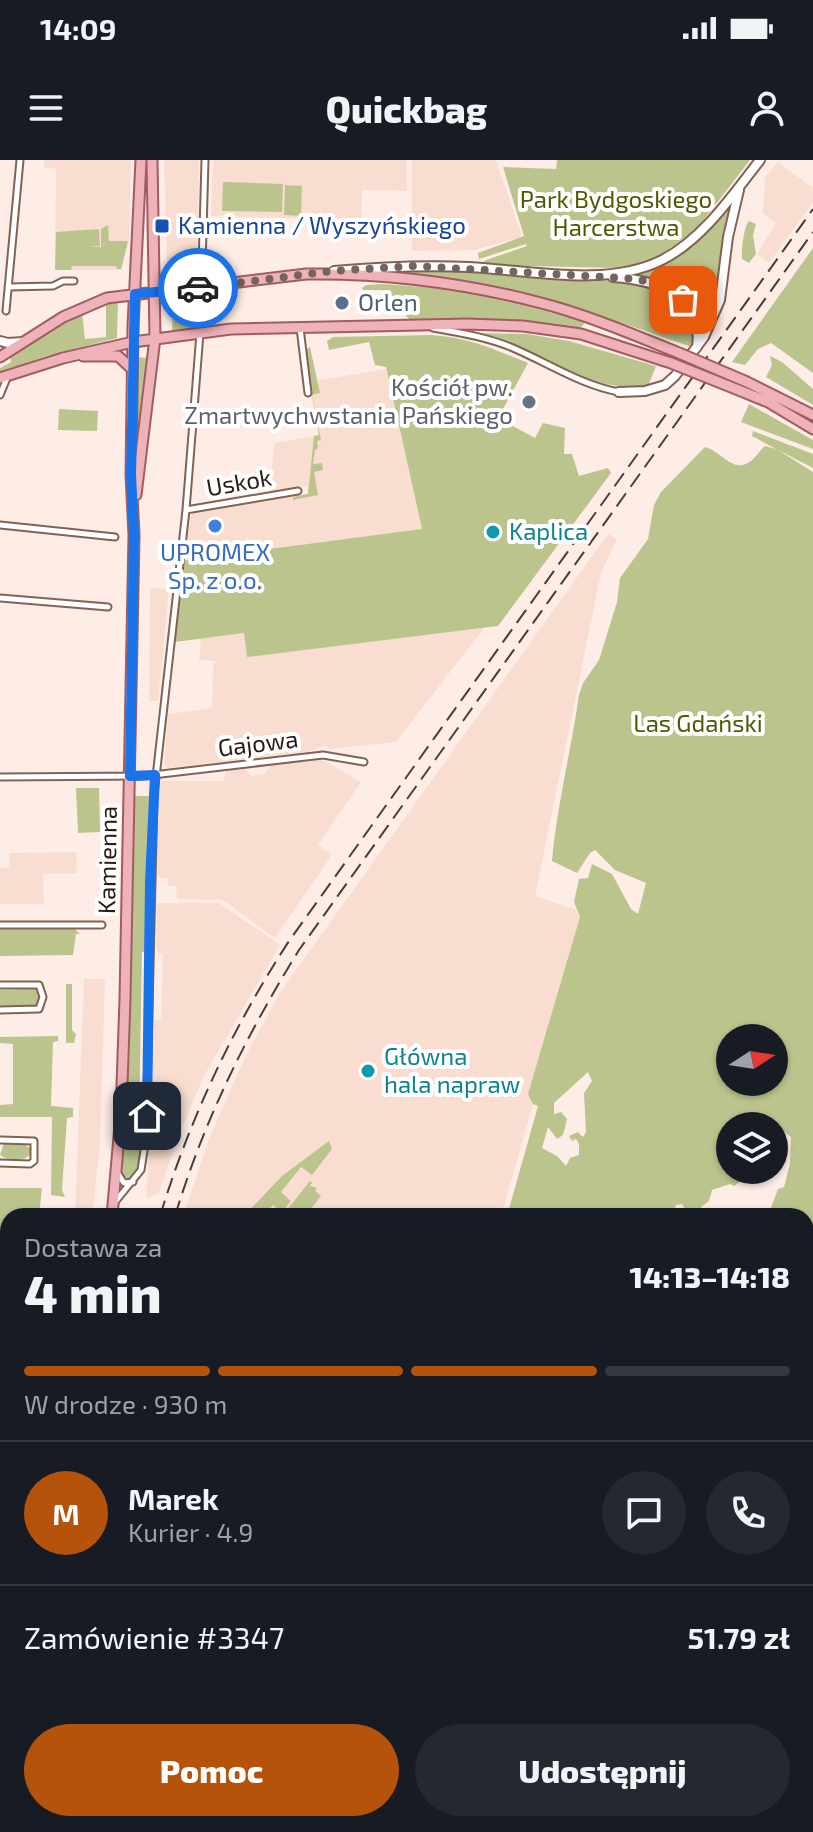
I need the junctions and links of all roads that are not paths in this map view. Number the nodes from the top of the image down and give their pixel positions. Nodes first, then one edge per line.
1 (20, 160) edge
2 (141, 160) edge
3 (152, 160) edge
4 (205, 160) edge
5 (760, 160) edge
6 (740, 186) junction
7 (155, 274) junction
8 (306, 274) junction
9 (592, 275) junction
10 (74, 281) dead end
11 (217, 285) junction
12 (8, 287) junction
13 (175, 291) junction
14 (156, 292) junction
15 (135, 294) junction
16 (6, 311) dead end
17 (598, 321) junction
18 (425, 326) junction
19 (300, 328) junction
20 (200, 332) junction
21 (585, 335) junction
22 (155, 338) junction
23 (0, 341) edge
24 (24, 342) junction
25 (133, 342) junction
26 (696, 348) junction
27 (76, 355) junction
28 (0, 357) edge
29 (132, 370) junction
30 (4, 376) edge
31 (619, 392) joint
32 (308, 393) dead end
33 (0, 395) edge
34 (813, 415) edge
35 (813, 429) edge
36 (298, 491) dead end
37 (134, 504) junction
38 (186, 510) junction
39 (0, 525) edge
40 (115, 537) dead end
41 (0, 598) edge
42 (108, 607) dead end
43 (364, 762) dead end
44 (155, 775) junction
45 (130, 776) junction
46 (0, 777) edge
47 (0, 925) edge
48 (102, 925) dead end
49 (0, 985) edge
50 (0, 1010) edge
51 (0, 1140) edge
52 (0, 1163) edge
53 (117, 1172) junction
54 (134, 1181) junction
55 (113, 1204) junction
56 (113, 1208) edge

1 - 12 street
2 - 15 main road, Kamienna
3 - 7 main road, Kamienna
4 - 11 street
5 - 6 street
6 - 9 street
6 - 26 street
7 - 13 main road
7 - 14 main road, Kamienna
8 - 9 street
8 - 11 main road
8 - 17 main road
9 - 26 street
10 - 12 street
11 - 13 main road
12 - 16 street
13 - 14 main road
14 - 15 main road
14 - 22 main road, Kamienna
15 - 24 main road
15 - 25 main road, Kamienna
17 - 21 street
17 - 34 main road, bridge
18 - 19 main road
18 - 21 main road
18 - 31 street
19 - 20 main road
19 - 32 street
20 - 22 main road
20 - 38 street
21 - 35 main road, bridge
22 - 25 main road
22 - 37 main road, Kamienna
23 - 24 street
24 - 28 main road
25 - 27 main road
25 - 29 main road, Kamienna
26 - 31 street
27 - 29 main road
27 - 30 main road
29 - 37 main road, Kamienna
30 - 33 street
36 - 38 street, Uskok
37 - 45 main road, Kamienna
38 - 44 street
39 - 40 street
41 - 42 street
43 - 44 street, Gajowa
44 - 45 street, Gajowa
44 - 54 street
45 - 46 street
45 - 53 main road, Kamienna
47 - 48 street
49 - 50 street
51 - 52 street
53 - 54 street
53 - 55 main road, Kamienna
54 - 55 street
55 - 56 main road, Kamienna

